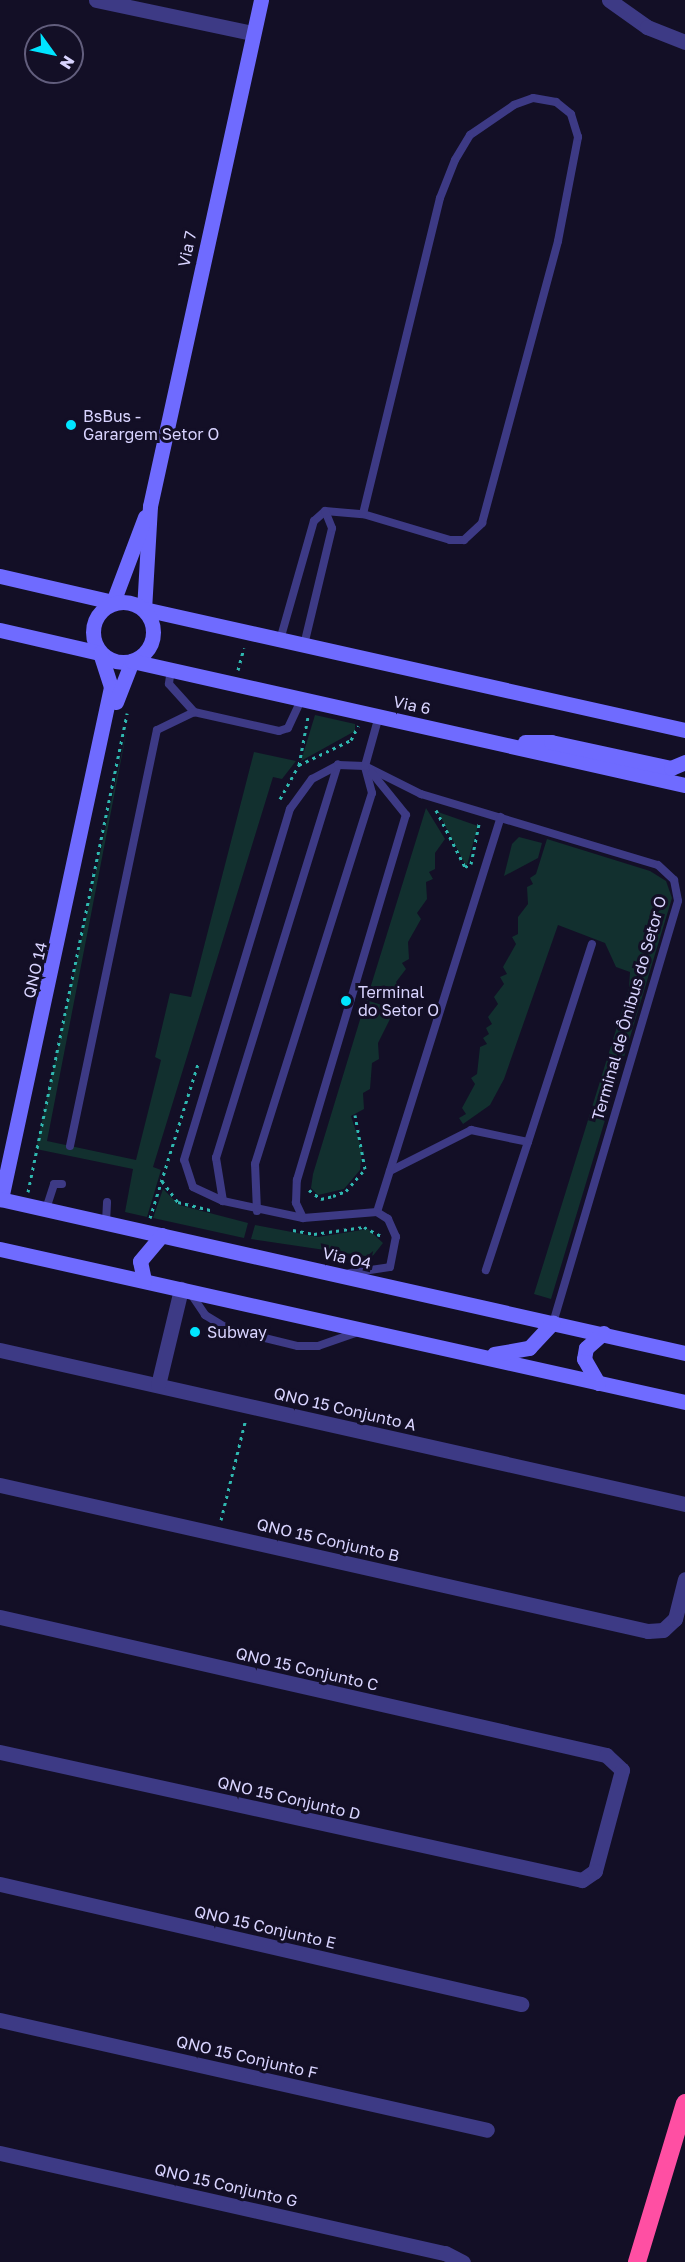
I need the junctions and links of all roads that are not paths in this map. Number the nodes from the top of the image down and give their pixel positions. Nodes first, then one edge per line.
1 (261, 0) edge
2 (609, 0) edge
3 (105, 1) edge
4 (252, 33) junction
5 (685, 42) edge
6 (150, 506) junction
7 (325, 511) junction
8 (363, 514) junction
9 (0, 576) edge
10 (113, 602) junction
11 (144, 609) junction
12 (0, 630) edge
13 (280, 640) junction
14 (304, 645) junction
15 (100, 653) junction
16 (132, 661) junction
17 (171, 669) junction
18 (302, 698) junction
19 (194, 712) junction
20 (379, 716) junction
21 (683, 731) edge
22 (495, 741) junction
23 (102, 748) junction
24 (685, 762) edge
25 (338, 765) junction
26 (365, 766) junction
27 (685, 784) edge
28 (501, 817) junction
29 (592, 944) dead end
30 (528, 1142) junction
31 (70, 1146) dead end
32 (390, 1171) junction
33 (62, 1184) dead end
34 (1, 1199) edge
35 (107, 1202) dead end
36 (223, 1202) junction
37 (47, 1204) junction
38 (258, 1211) junction
39 (377, 1212) junction
40 (303, 1218) junction
41 (106, 1222) junction
42 (162, 1235) junction
43 (0, 1250) edge
44 (486, 1270) dead end
45 (338, 1274) junction
46 (144, 1280) junction
47 (185, 1290) junction
48 (553, 1322) junction
49 (362, 1330) junction
50 (603, 1333) junction
51 (0, 1350) edge
52 (685, 1353) edge
53 (476, 1355) junction
54 (598, 1383) junction
55 (158, 1385) junction
56 (685, 1402) edge
57 (0, 1485) edge
58 (684, 1504) edge
59 (685, 1579) edge
60 (0, 1617) edge
61 (0, 1752) edge
62 (570, 1878) joint
63 (0, 1884) edge
64 (521, 2004) dead end
65 (0, 2019) edge
66 (685, 2103) edge
67 (487, 2130) dead end
68 (0, 2153) edge
69 (463, 2262) edge
70 (637, 2262) edge

1 - 4 main road, Via 7
2 - 5 street
3 - 4 street
4 - 6 main road, Via 7
6 - 10 main road, Via 7
6 - 11 main road, Via 7
7 - 8 lane
7 - 13 lane
7 - 14 lane
8 - 8 lane
9 - 10 main road
10 - 11 main road
10 - 15 main road
11 - 13 main road
11 - 16 main road
12 - 15 main road
13 - 14 main road
14 - 21 main road
15 - 16 main road
15 - 23 main road, QNO 14
16 - 17 main road, Via 6
16 - 23 main road, QNO 14
17 - 18 main road, Via 6
17 - 19 lane
18 - 19 lane
18 - 20 main road, Via 6
19 - 31 lane
20 - 22 main road, Via 6
20 - 26 lane
22 - 24 main road
22 - 27 main road, Via 6
23 - 34 main road, QNO 14
25 - 26 lane, Terminal de Ônibus do Setor O
25 - 36 lane
25 - 36 lane
26 - 28 lane, Terminal de Ônibus do Setor O
26 - 38 lane
26 - 40 lane
28 - 32 lane
28 - 48 lane, Terminal de Ônibus do Setor O
29 - 30 lane
30 - 32 lane
30 - 44 lane
32 - 39 lane
33 - 37 lane
34 - 37 main road, Via O4
35 - 41 lane
36 - 38 lane
37 - 41 main road, Via O4
38 - 40 lane
39 - 40 lane
39 - 45 lane
41 - 42 main road, Via O4
42 - 45 main road, Via O4
42 - 46 main road
43 - 46 main road
45 - 48 main road, Via O4
46 - 47 main road
47 - 49 main road
47 - 49 lane
47 - 55 street
48 - 50 main road, Via O4
48 - 53 main road
49 - 53 main road
50 - 52 main road, Via O4
50 - 54 main road
51 - 55 street, QNO 15 Conjunto A
53 - 54 main road
54 - 56 main road
55 - 58 street, QNO 15 Conjunto A
57 - 59 street, QNO 15 Conjunto B
60 - 62 street, QNO 15 Conjunto C
61 - 62 street, QNO 15 Conjunto D
63 - 64 street, QNO 15 Conjunto E
65 - 67 street, QNO 15 Conjunto F
66 - 70 highway
68 - 69 street, QNO 15 Conjunto G

